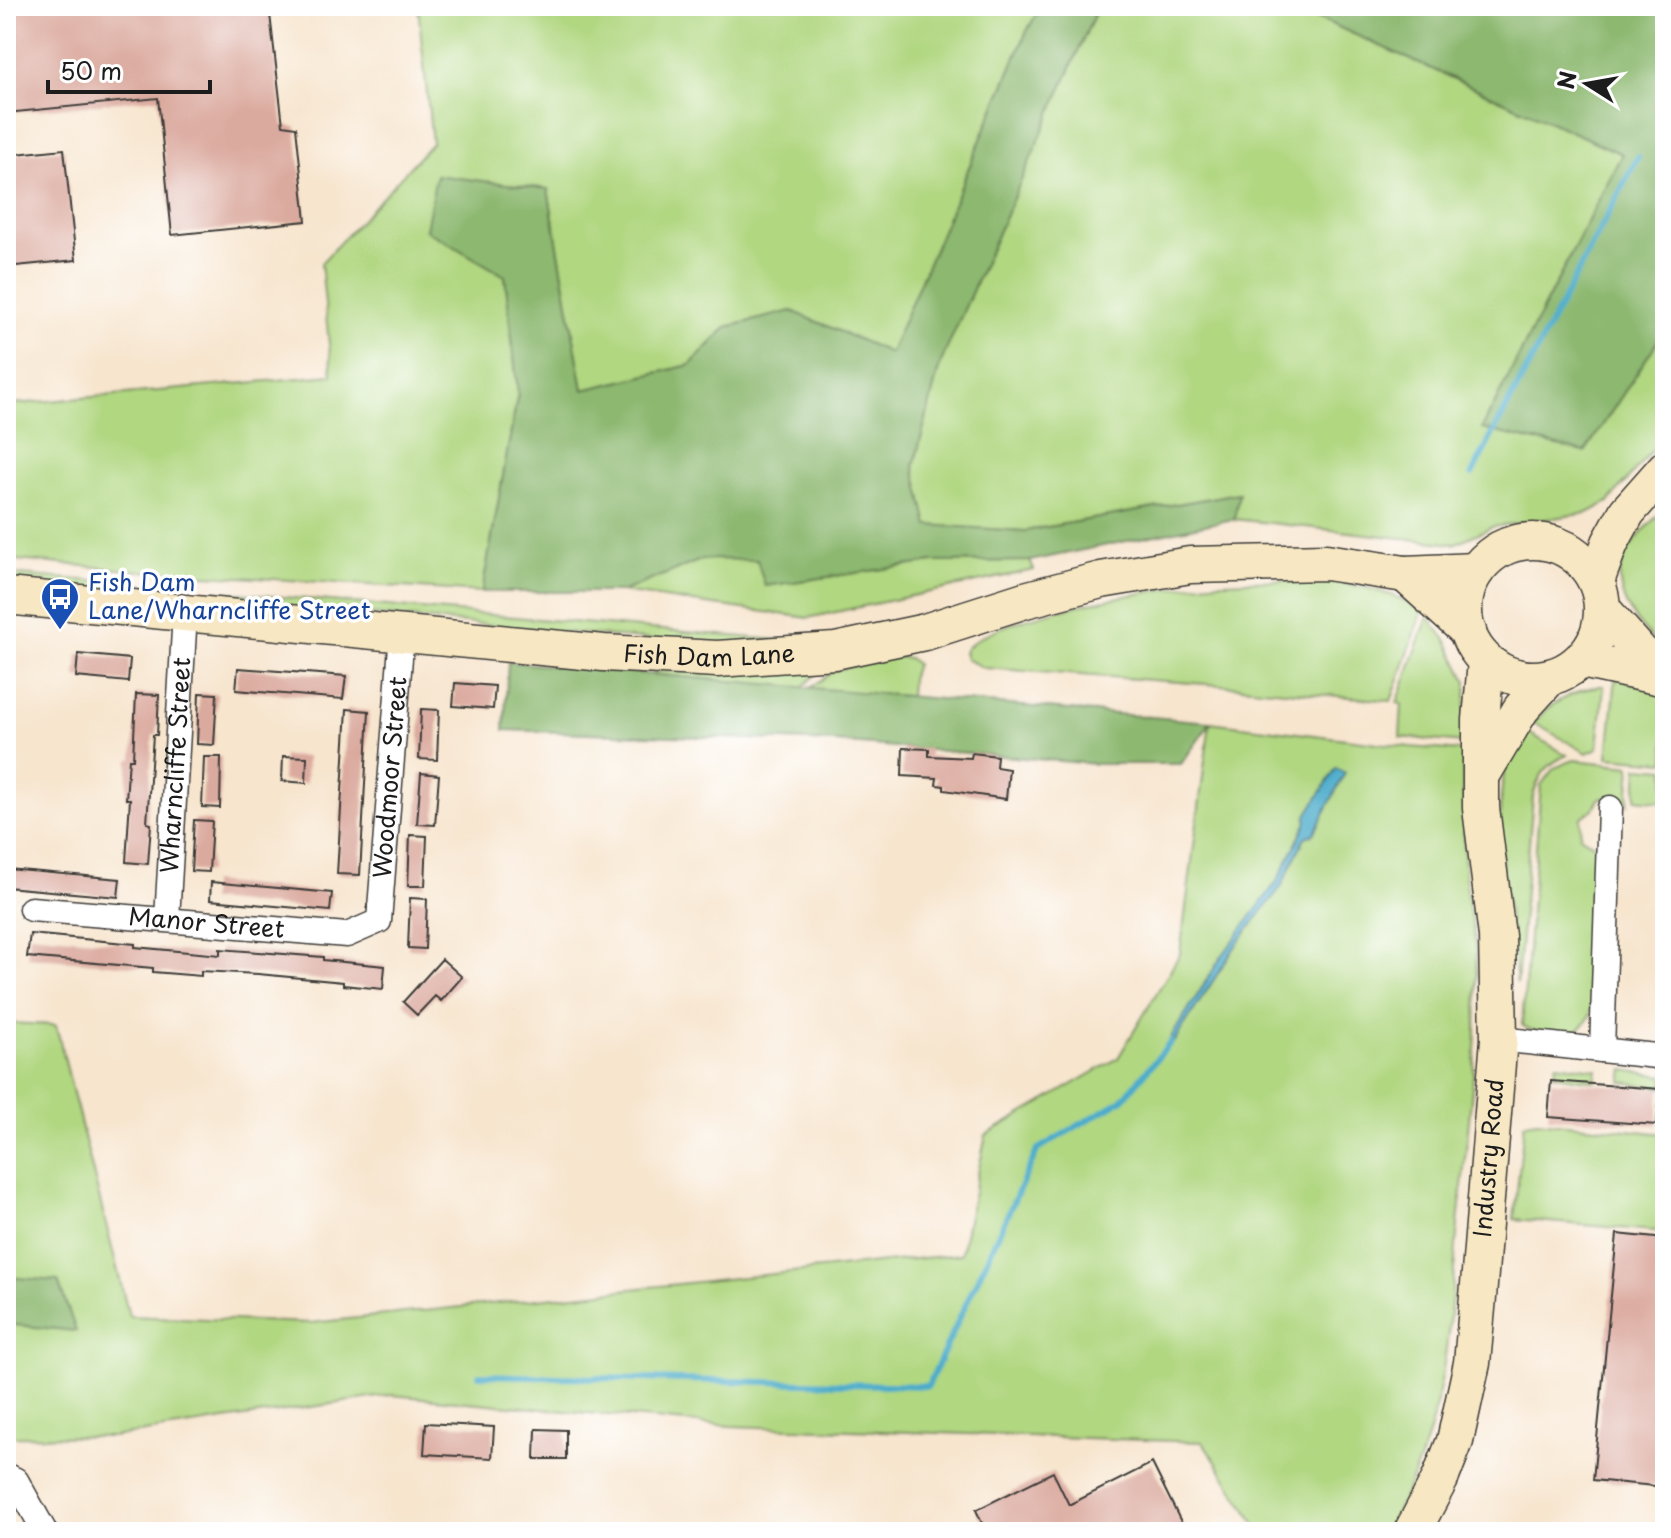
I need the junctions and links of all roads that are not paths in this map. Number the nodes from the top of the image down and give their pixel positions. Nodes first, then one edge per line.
1 (1665, 469) edge
2 (1627, 512) junction
3 (1550, 543) junction
4 (1476, 571) junction
5 (1405, 574) junction
6 (1599, 595) junction
7 (6, 596) edge
8 (185, 613) junction
9 (402, 633) junction
10 (1477, 646) junction
11 (1566, 669) junction
12 (1665, 676) edge
13 (1483, 773) junction
14 (1604, 820) dead end
15 (31, 909) dead end
16 (167, 919) junction
17 (379, 921) joint
18 (1499, 1039) junction
19 (1602, 1050) junction
20 (1665, 1057) edge
21 (6, 1475) edge
22 (45, 1532) edge
23 (1412, 1532) edge

1 - 2 street
2 - 3 street
2 - 6 street
3 - 4 street
3 - 6 street
4 - 5 street, Fish Dam Lane
4 - 10 street
5 - 9 street, Fish Dam Lane
5 - 10 street
6 - 11 street
6 - 12 street
7 - 8 street, Fish Dam Lane
8 - 9 street, Fish Dam Lane
8 - 16 street, Wharncliffe Street
9 - 17 street, Woodmoor Street
10 - 11 street
10 - 13 street, Industry Road
11 - 12 street
11 - 13 street, Industry Road
13 - 18 street, Industry Road
14 - 19 street
15 - 16 street, Manor Street
16 - 17 street, Manor Street
18 - 19 street
18 - 23 street, Industry Road
19 - 20 street
21 - 22 street

